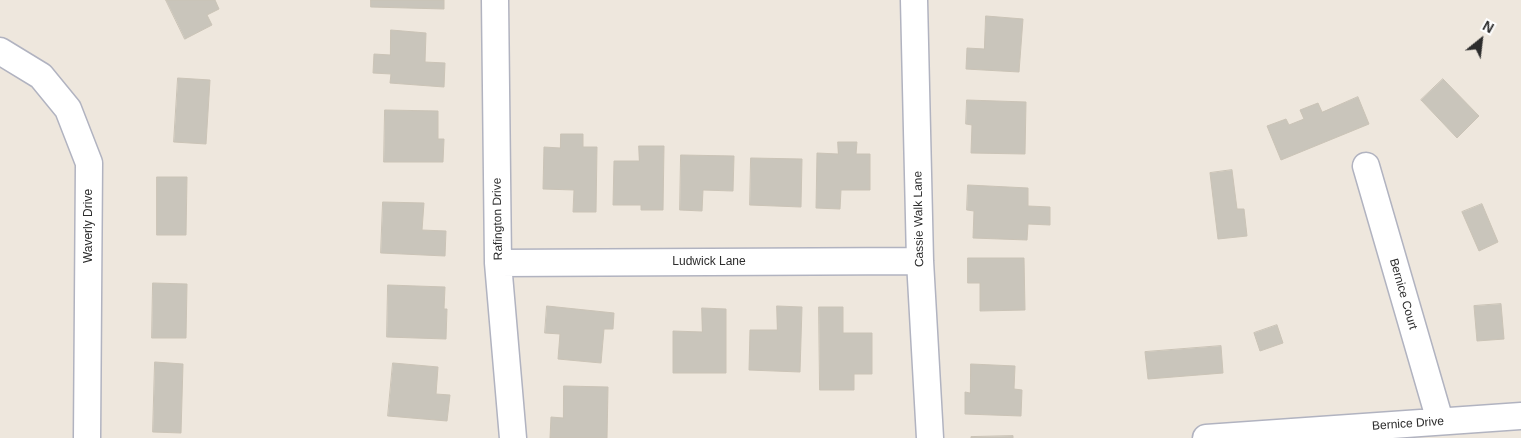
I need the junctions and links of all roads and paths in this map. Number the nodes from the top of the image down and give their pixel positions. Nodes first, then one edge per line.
1 (495, 0) edge
2 (914, 0) edge
3 (0, 52) edge
4 (1366, 166) dead end
5 (920, 261) junction
6 (498, 262) junction
7 (1521, 416) edge
8 (1440, 421) junction
9 (87, 438) edge
10 (513, 438) edge
11 (930, 438) edge
12 (1206, 438) edge

1 - 6 street, Rafington Drive
2 - 5 street, Cassie Walk Lane
3 - 9 street, Waverly Drive
4 - 8 street, Bernice Court
5 - 6 street, Ludwick Lane
5 - 11 street, Cassie Walk Lane
6 - 10 street, Rafington Drive
7 - 8 street, Bernice Drive
8 - 12 street, Bernice Drive

